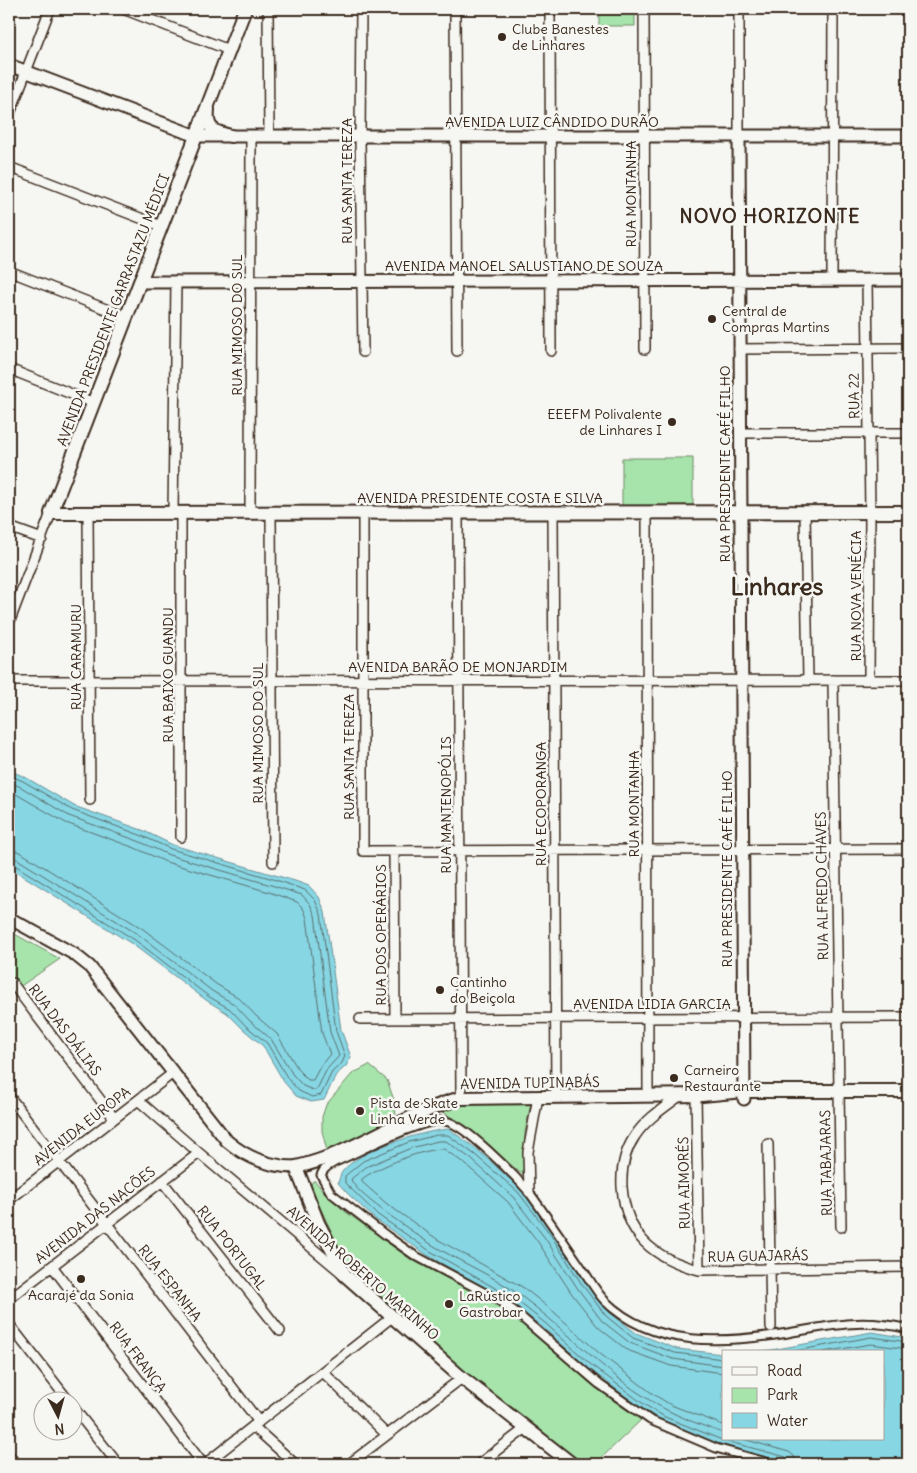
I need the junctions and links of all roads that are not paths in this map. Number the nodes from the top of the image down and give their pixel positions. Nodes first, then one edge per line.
1 (50, 9) edge
2 (123, 9) edge
3 (245, 9) edge
4 (268, 9) edge
5 (361, 9) edge
6 (455, 9) edge
7 (550, 9) edge
8 (644, 9) edge
9 (739, 9) edge
10 (833, 9) edge
11 (229, 50) junction
12 (9, 65) edge
13 (26, 72) junction
14 (208, 103) junction
15 (9, 116) edge
16 (196, 136) junction
17 (231, 136) junction
18 (251, 136) junction
19 (269, 136) junction
20 (360, 136) junction
21 (908, 136) edge
22 (455, 137) junction
23 (550, 137) junction
24 (644, 137) junction
25 (739, 137) junction
26 (833, 137) junction
27 (9, 167) edge
28 (161, 226) junction
29 (9, 270) edge
30 (551, 280) junction
31 (645, 280) junction
32 (739, 280) junction
33 (832, 280) junction
34 (867, 280) junction
35 (908, 280) edge
36 (176, 281) junction
37 (250, 281) junction
38 (362, 281) junction
39 (456, 281) junction
40 (140, 282) junction
41 (126, 317) junction
42 (868, 348) junction
43 (908, 348) edge
44 (645, 349) dead end
45 (739, 349) junction
46 (457, 351) dead end
47 (551, 351) dead end
48 (363, 352) dead end
49 (9, 369) edge
50 (94, 403) junction
51 (908, 432) edge
52 (740, 433) junction
53 (868, 433) junction
54 (554, 512) junction
55 (647, 512) junction
56 (740, 512) junction
57 (805, 512) junction
58 (870, 512) junction
59 (908, 512) edge
60 (88, 513) junction
61 (177, 513) junction
62 (250, 513) junction
63 (271, 513) junction
64 (363, 513) junction
65 (458, 513) junction
66 (51, 514) junction
67 (9, 527) edge
68 (42, 539) junction
69 (9, 623) edge
70 (808, 680) junction
71 (834, 680) junction
72 (869, 680) junction
73 (908, 680) edge
74 (9, 681) edge
75 (90, 681) junction
76 (182, 681) junction
77 (272, 681) junction
78 (363, 681) junction
79 (459, 681) junction
80 (554, 681) junction
81 (647, 681) junction
82 (741, 681) junction
83 (90, 800) dead end
84 (182, 836) dead end
85 (742, 849) junction
86 (835, 849) junction
87 (908, 849) edge
88 (460, 850) junction
89 (555, 850) junction
90 (648, 850) junction
91 (394, 851) junction
92 (272, 862) dead end
93 (9, 918) edge
94 (12, 983) dead end
95 (743, 1017) junction
96 (837, 1017) junction
97 (908, 1017) edge
98 (461, 1018) junction
99 (556, 1018) junction
100 (648, 1018) junction
101 (360, 1019) dead end
102 (395, 1019) junction
103 (173, 1073) junction
104 (908, 1090) edge
105 (648, 1095) junction
106 (681, 1095) junction
107 (699, 1095) junction
108 (744, 1095) junction
109 (839, 1095) junction
110 (9, 1096) edge
111 (556, 1096) junction
112 (538, 1097) junction
113 (461, 1098) junction
114 (908, 1099) edge
115 (138, 1100) junction
116 (114, 1118) junction
117 (768, 1144) dead end
118 (198, 1153) junction
119 (59, 1161) junction
120 (296, 1167) junction
121 (162, 1181) junction
122 (530, 1192) junction
123 (9, 1200) edge
124 (107, 1224) junction
125 (841, 1227) dead end
126 (52, 1266) junction
127 (908, 1267) edge
128 (770, 1269) junction
129 (699, 1270) junction
130 (345, 1275) junction
131 (9, 1299) edge
132 (392, 1317) junction
133 (9, 1324) edge
134 (771, 1327) dead end
135 (908, 1329) edge
136 (280, 1331) dead end
137 (323, 1372) junction
138 (462, 1378) junction
139 (60, 1390) edge
140 (82, 1419) edge
141 (256, 1424) junction
142 (526, 1428) junction
143 (387, 1435) junction
144 (118, 1464) edge
145 (204, 1464) edge
146 (296, 1464) edge
147 (349, 1464) edge
148 (480, 1464) edge
149 (572, 1464) edge
150 (773, 1464) edge

1 - 13 street
2 - 11 street
3 - 11 main road, AVENIDA PRESIDENTE GARRASTAZU MÉDICI
4 - 19 street
5 - 20 street, RUA SANTA TEREZA
6 - 22 street
7 - 23 street
8 - 24 street, RUA MONTANHA
9 - 25 street, RUA PRESIDENTE CAFÉ FILHO
10 - 26 street
11 - 14 main road, AVENIDA PRESIDENTE GARRASTAZU MÉDICI
12 - 13 street
13 - 15 street
13 - 16 street
14 - 16 main road, AVENIDA PRESIDENTE GARRASTAZU MÉDICI
14 - 17 main road
16 - 17 street, AVENIDA LUIZ CÂNDIDO DURÃO
16 - 28 main road, AVENIDA PRESIDENTE GARRASTAZU MÉDICI
17 - 18 street, AVENIDA LUIZ CÂNDIDO DURÃO
18 - 19 street, AVENIDA LUIZ CÂNDIDO DURÃO
18 - 37 street, RUA MIMOSO DO SUL
19 - 20 street, AVENIDA LUIZ CÂNDIDO DURÃO
20 - 22 street, AVENIDA LUIZ CÂNDIDO DURÃO
20 - 38 street, RUA SANTA TEREZA
21 - 26 street, AVENIDA LUIZ CÂNDIDO DURÃO
22 - 23 street, AVENIDA LUIZ CÂNDIDO DURÃO
22 - 39 street
23 - 24 street, AVENIDA LUIZ CÂNDIDO DURÃO
23 - 30 street
24 - 25 street, AVENIDA LUIZ CÂNDIDO DURÃO
24 - 31 street, RUA MONTANHA
25 - 26 street, AVENIDA LUIZ CÂNDIDO DURÃO
25 - 32 street, RUA PRESIDENTE CAFÉ FILHO
26 - 33 street
27 - 28 street
28 - 40 main road, AVENIDA PRESIDENTE GARRASTAZU MÉDICI
29 - 41 street
30 - 31 street, AVENIDA MANOEL SALUSTIANO DE SOUZA
30 - 39 street, AVENIDA MANOEL SALUSTIANO DE SOUZA
30 - 47 street
31 - 32 street, AVENIDA MANOEL SALUSTIANO DE SOUZA
31 - 44 street, RUA MONTANHA
32 - 33 street, AVENIDA MANOEL SALUSTIANO DE SOUZA
32 - 45 street, RUA PRESIDENTE CAFÉ FILHO
33 - 34 street, AVENIDA MANOEL SALUSTIANO DE SOUZA
34 - 35 street, AVENIDA MANOEL SALUSTIANO DE SOUZA
34 - 42 street, RUA 22
36 - 37 street, AVENIDA MANOEL SALUSTIANO DE SOUZA
36 - 40 street, AVENIDA MANOEL SALUSTIANO DE SOUZA
36 - 61 street, RUA BAIXO GUANDU
37 - 38 street, AVENIDA MANOEL SALUSTIANO DE SOUZA
37 - 62 street, RUA MIMOSO DO SUL
38 - 39 street, AVENIDA MANOEL SALUSTIANO DE SOUZA
38 - 48 street, RUA SANTA TEREZA
39 - 46 street
40 - 41 main road, AVENIDA PRESIDENTE GARRASTAZU MÉDICI
41 - 50 main road, AVENIDA PRESIDENTE GARRASTAZU MÉDICI
42 - 43 street
42 - 45 street
42 - 53 street, RUA 22
45 - 52 street, RUA PRESIDENTE CAFÉ FILHO
49 - 50 street
50 - 66 main road, AVENIDA PRESIDENTE GARRASTAZU MÉDICI
51 - 53 street
52 - 53 street
52 - 56 street, RUA PRESIDENTE CAFÉ FILHO
53 - 58 street, RUA 22
54 - 55 main road, AVENIDA PRESIDENTE COSTA E SILVA
54 - 65 main road, AVENIDA PRESIDENTE COSTA E SILVA
54 - 80 street, RUA ECOPORANGA
55 - 56 main road, AVENIDA PRESIDENTE COSTA E SILVA
55 - 81 street, RUA MONTANHA
56 - 57 main road, AVENIDA PRESIDENTE COSTA E SILVA
56 - 82 street, RUA PRESIDENTE CAFÉ FILHO
57 - 58 main road, AVENIDA PRESIDENTE COSTA E SILVA
57 - 70 street
58 - 59 main road, AVENIDA PRESIDENTE COSTA E SILVA
58 - 72 street, RUA NOVA VENÉCIA
60 - 61 main road, AVENIDA PRESIDENTE COSTA E SILVA
60 - 66 main road, AVENIDA PRESIDENTE COSTA E SILVA
60 - 75 street, RUA CARAMURU
61 - 62 main road, AVENIDA PRESIDENTE COSTA E SILVA
61 - 76 street, RUA BAIXO GUANDU
62 - 63 main road, AVENIDA PRESIDENTE COSTA E SILVA
63 - 64 main road, AVENIDA PRESIDENTE COSTA E SILVA
63 - 77 street, RUA MIMOSO DO SUL
64 - 65 main road, AVENIDA PRESIDENTE COSTA E SILVA
64 - 78 street, RUA SANTA TEREZA
65 - 79 street, RUA MANTENOPÓLIS
66 - 68 street, AVENIDA PRESIDENTE GARRASTAZU MÉDICI
67 - 68 street
68 - 69 street, AVENIDA PRESIDENTE GARRASTAZU MÉDICI
70 - 71 street, AVENIDA BARÃO DE MONJARDIM
70 - 82 street, AVENIDA BARÃO DE MONJARDIM
71 - 72 street, AVENIDA BARÃO DE MONJARDIM
71 - 86 street, RUA ALFREDO CHAVES
72 - 73 street, AVENIDA BARÃO DE MONJARDIM
74 - 75 street, AVENIDA BARÃO DE MONJARDIM
75 - 76 street, AVENIDA BARÃO DE MONJARDIM
75 - 83 street, RUA CARAMURU
76 - 77 street, AVENIDA BARÃO DE MONJARDIM
76 - 84 street, RUA BAIXO GUANDU
77 - 78 street, AVENIDA BARÃO DE MONJARDIM
77 - 92 street, RUA MIMOSO DO SUL
78 - 79 street, AVENIDA BARÃO DE MONJARDIM
78 - 91 street, RUA SANTA TEREZA
79 - 80 street, AVENIDA BARÃO DE MONJARDIM
79 - 88 street, RUA MANTENOPÓLIS
80 - 81 street, AVENIDA BARÃO DE MONJARDIM
80 - 89 street, RUA ECOPORANGA
81 - 82 street, AVENIDA BARÃO DE MONJARDIM
81 - 90 street, RUA MONTANHA
82 - 85 street, RUA PRESIDENTE CAFÉ FILHO
85 - 86 street
85 - 90 street
85 - 95 street, RUA PRESIDENTE CAFÉ FILHO
86 - 87 street
86 - 96 street, RUA ALFREDO CHAVES
88 - 89 street
88 - 91 street
88 - 98 street, RUA MANTENOPÓLIS
89 - 90 street
89 - 99 street, RUA ECOPORANGA
90 - 100 street, RUA MONTANHA
91 - 102 street, RUA DOS OPERÁRIOS
93 - 103 street, AVENIDA TUPINABÁS
94 - 116 street, RUA DAS DÁLIAS
95 - 96 street, AVENIDA LIDIA GARCIA
95 - 100 street, AVENIDA LIDIA GARCIA
95 - 108 street, RUA PRESIDENTE CAFÉ FILHO
96 - 97 street, AVENIDA LIDIA GARCIA
96 - 109 street, RUA ALFREDO CHAVES
98 - 99 street, AVENIDA LIDIA GARCIA
98 - 102 street, AVENIDA LIDIA GARCIA
98 - 113 street, RUA MANTENOPÓLIS
99 - 100 street, AVENIDA LIDIA GARCIA
99 - 111 street, RUA ECOPORANGA
100 - 105 street, RUA MONTANHA
101 - 102 street, AVENIDA LIDIA GARCIA
103 - 115 street, AVENIDA EUROPA
103 - 120 street, AVENIDA TUPINABÁS
104 - 109 main road, AVENIDA TUPINABÁS
105 - 106 main road, AVENIDA TUPINABÁS
105 - 111 main road, AVENIDA TUPINABÁS
106 - 107 main road, AVENIDA TUPINABÁS
106 - 129 street, RUA GUAJARÁS
107 - 108 main road, AVENIDA TUPINABÁS
107 - 129 street, RUA AIMORÉS
108 - 109 main road, AVENIDA TUPINABÁS
109 - 114 main road, AVENIDA TUPINABÁS
109 - 125 street, RUA TABAJARAS
110 - 119 street, RUA ESPANHA
111 - 112 main road, AVENIDA TUPINABÁS
112 - 113 main road, AVENIDA TUPINABÁS
112 - 122 street
113 - 120 main road, AVENIDA TUPINABÁS
115 - 116 street, AVENIDA EUROPA
115 - 118 street, AVENIDA ROBERTO MARINHO
116 - 119 street, AVENIDA EUROPA
117 - 128 street
118 - 121 street, AVENIDA DAS NACÕES
118 - 130 street, AVENIDA ROBERTO MARINHO
119 - 123 street, AVENIDA EUROPA
119 - 124 street, RUA ESPANHA
120 - 130 main road
121 - 124 street, AVENIDA DAS NACÕES
121 - 136 street, RUA PORTUGAL
122 - 135 street
122 - 150 street
124 - 126 street, AVENIDA DAS NACÕES
124 - 141 street, RUA ESPANHA
126 - 131 street, AVENIDA DAS NACÕES
126 - 145 street, RUA FRANÇA
127 - 128 street, RUA GUAJARÁS
128 - 129 street, RUA GUAJARÁS
128 - 134 street
130 - 132 main road, AVENIDA ROBERTO MARINHO
132 - 137 street
132 - 138 main road, AVENIDA ROBERTO MARINHO
133 - 139 street
137 - 141 street
137 - 143 street
138 - 142 main road, AVENIDA ROBERTO MARINHO
138 - 143 street
140 - 144 street
141 - 145 street
141 - 146 street, RUA ESPANHA
142 - 148 street
142 - 149 main road, AVENIDA ROBERTO MARINHO
143 - 147 street

